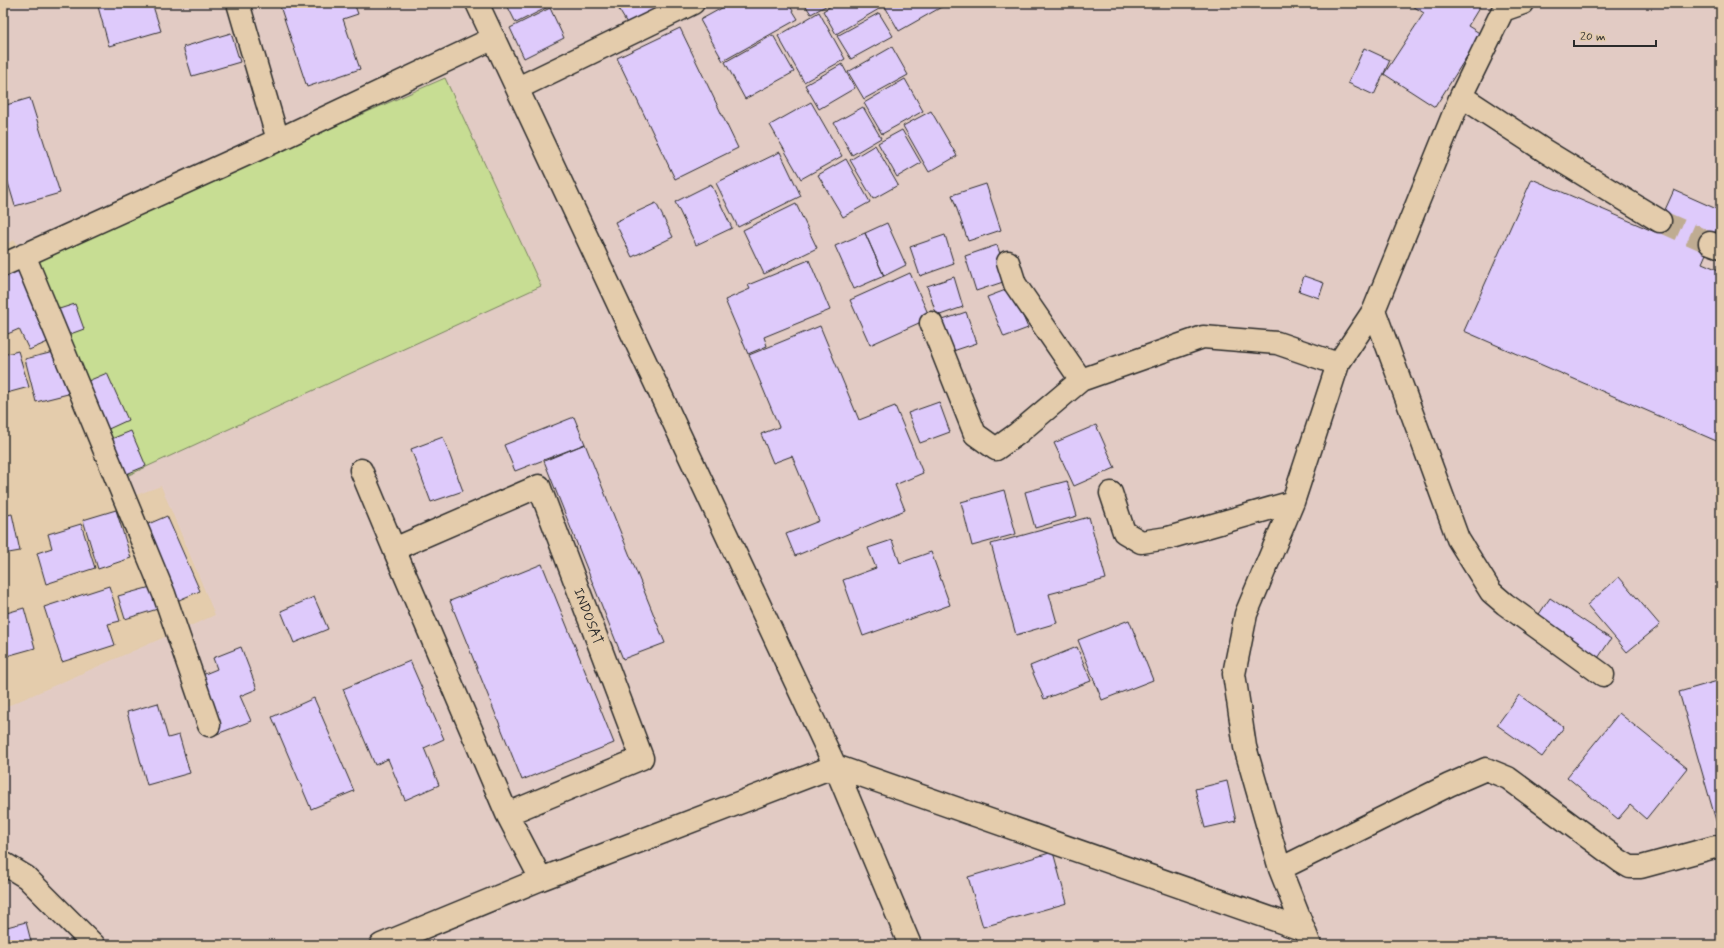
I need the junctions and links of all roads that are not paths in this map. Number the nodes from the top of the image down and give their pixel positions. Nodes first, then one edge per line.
1 (238, 3) edge
2 (477, 3) edge
3 (693, 3) edge
4 (1509, 5) edge
5 (494, 38) junction
6 (518, 88) junction
7 (1461, 96) junction
8 (278, 140) junction
9 (1660, 221) tunnel mouth
10 (24, 255) junction
11 (1008, 262) dead end
12 (3, 265) edge
13 (1374, 310) junction
14 (932, 323) dead end
15 (1338, 364) junction
16 (1081, 380) junction
17 (362, 470) dead end
18 (1111, 494) dead end
19 (1292, 502) junction
20 (394, 549) junction
21 (1603, 675) dead end
22 (209, 725) dead end
23 (835, 766) junction
24 (507, 814) junction
25 (1715, 847) dead end
26 (3, 863) edge
27 (1280, 869) junction
28 (541, 879) junction
29 (1307, 937) edge
30 (94, 945) edge
31 (381, 945) edge
32 (910, 945) edge

1 - 8 street
2 - 5 street
3 - 6 street
4 - 7 street
5 - 6 street
5 - 8 street
6 - 23 street
7 - 9 street
7 - 13 street
8 - 10 street
10 - 12 street
10 - 22 street
11 - 16 street
13 - 15 street
13 - 21 street
14 - 16 street
15 - 16 street
15 - 19 street
17 - 20 street
18 - 19 street
19 - 27 street
20 - 24 street
20 - 24 street, INDOSAT
23 - 28 street
23 - 29 street
23 - 32 street
24 - 28 street
25 - 27 street
26 - 30 street
27 - 29 street
28 - 31 street

